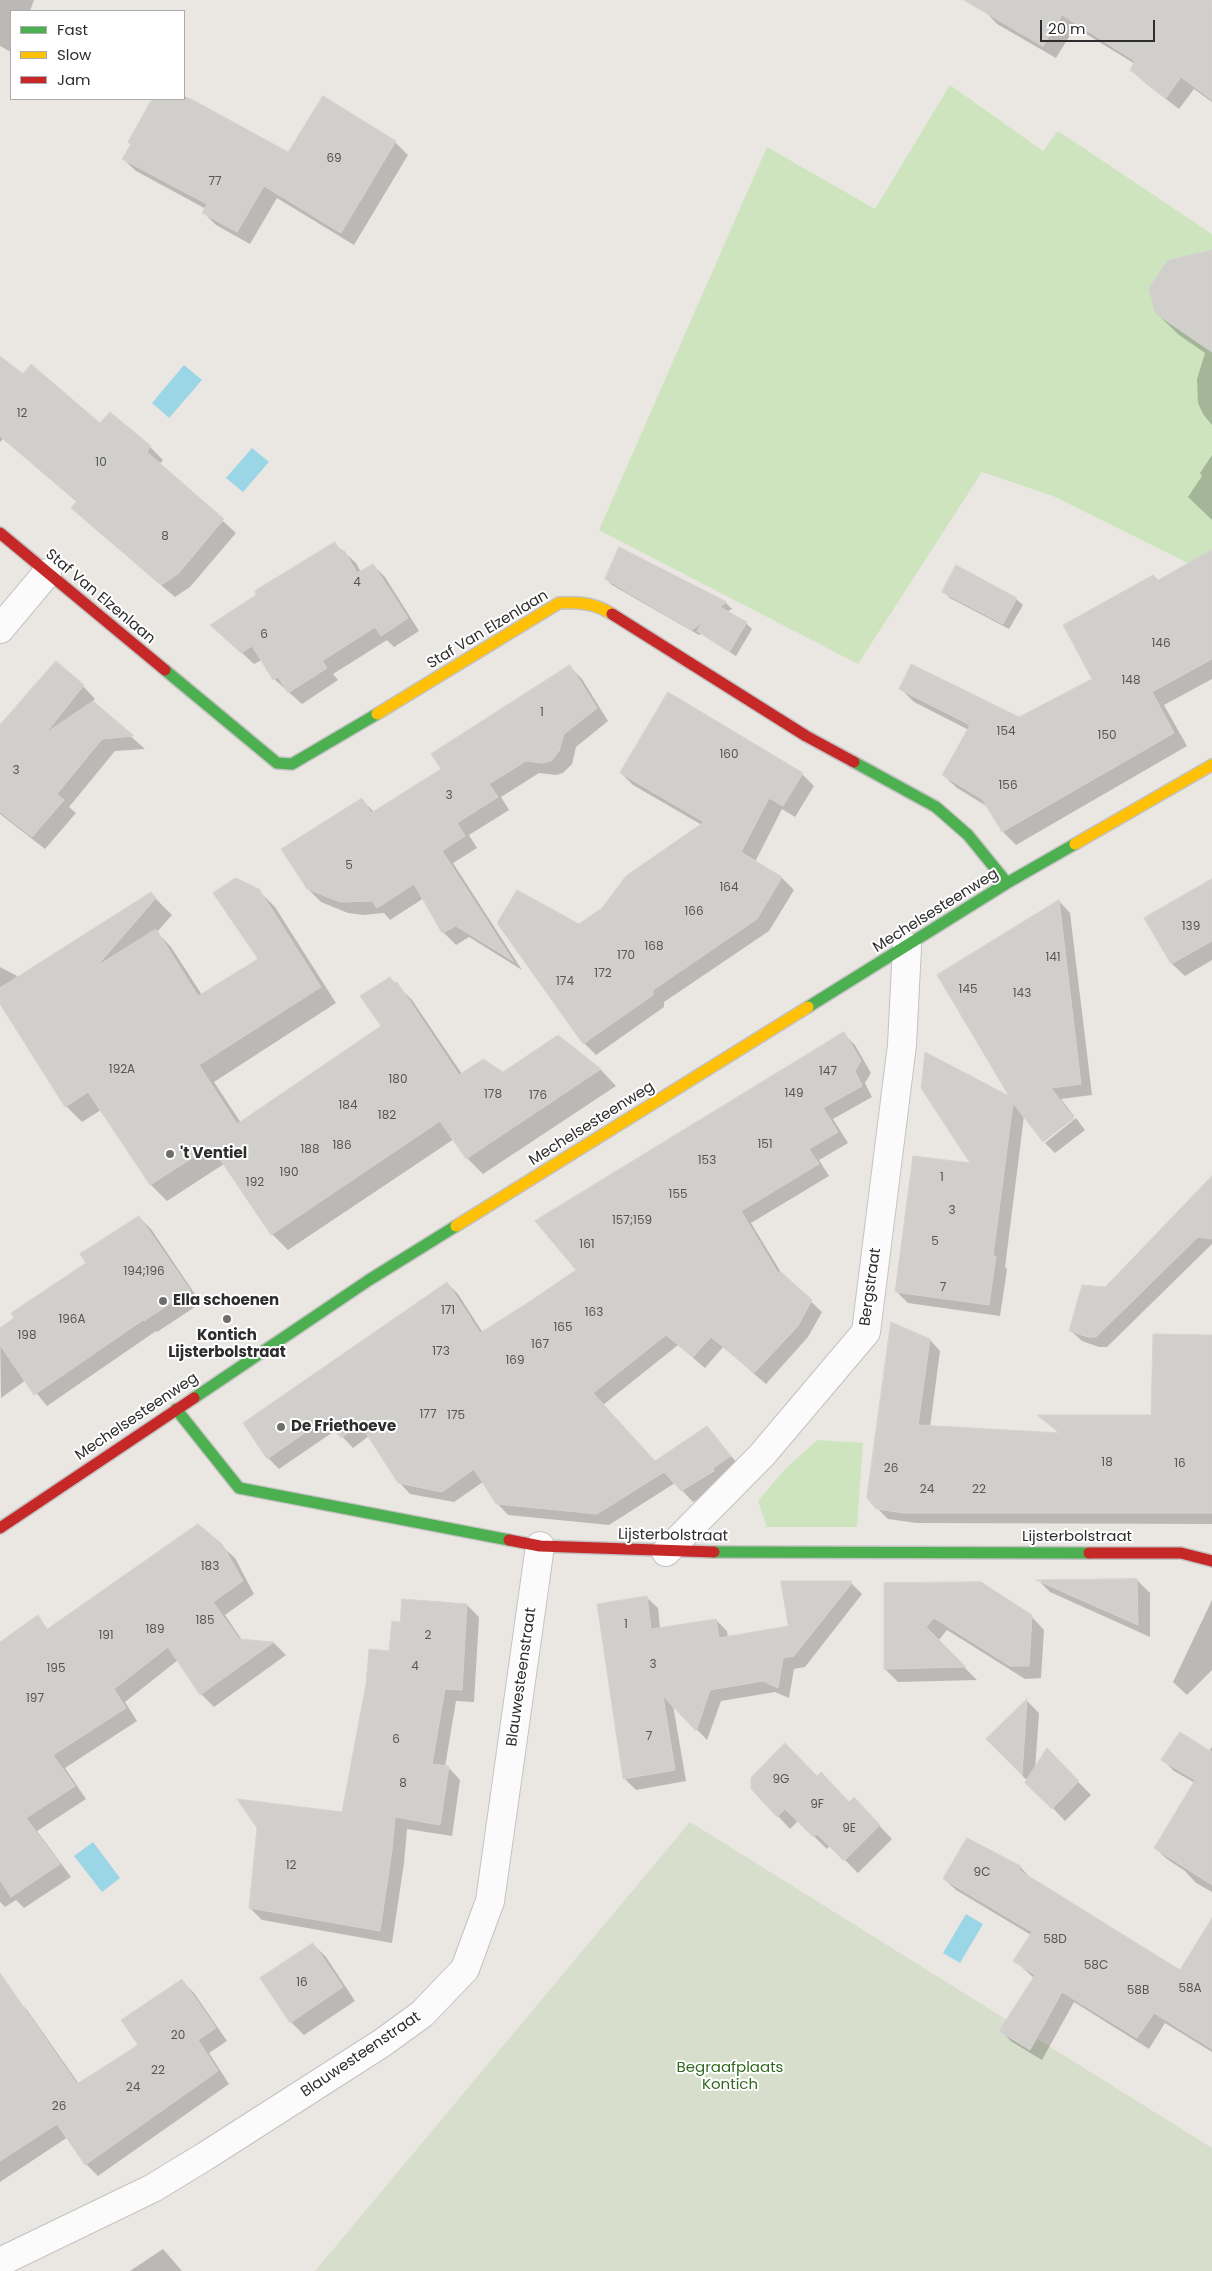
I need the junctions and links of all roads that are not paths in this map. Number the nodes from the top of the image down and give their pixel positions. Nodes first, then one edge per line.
1 (0, 533) edge
2 (47, 573) junction
3 (0, 629) edge
4 (1212, 766) edge
5 (1008, 883) junction
6 (907, 948) junction
7 (176, 1409) junction
8 (0, 1528) edge
9 (540, 1546) junction
10 (666, 1552) junction
11 (1212, 1561) edge
12 (0, 2262) edge

1 - 2 street, Staf Van Elzenlaan
2 - 3 street
2 - 5 street, Staf Van Elzenlaan
4 - 5 street, Mechelsesteenweg
5 - 6 street, Mechelsesteenweg
6 - 7 street, Mechelsesteenweg
6 - 10 street, Bergstraat
7 - 8 street, Mechelsesteenweg
7 - 9 street, Lijsterbolstraat
9 - 10 street, Lijsterbolstraat
9 - 12 street, Blauwesteenstraat
10 - 11 street, Lijsterbolstraat

